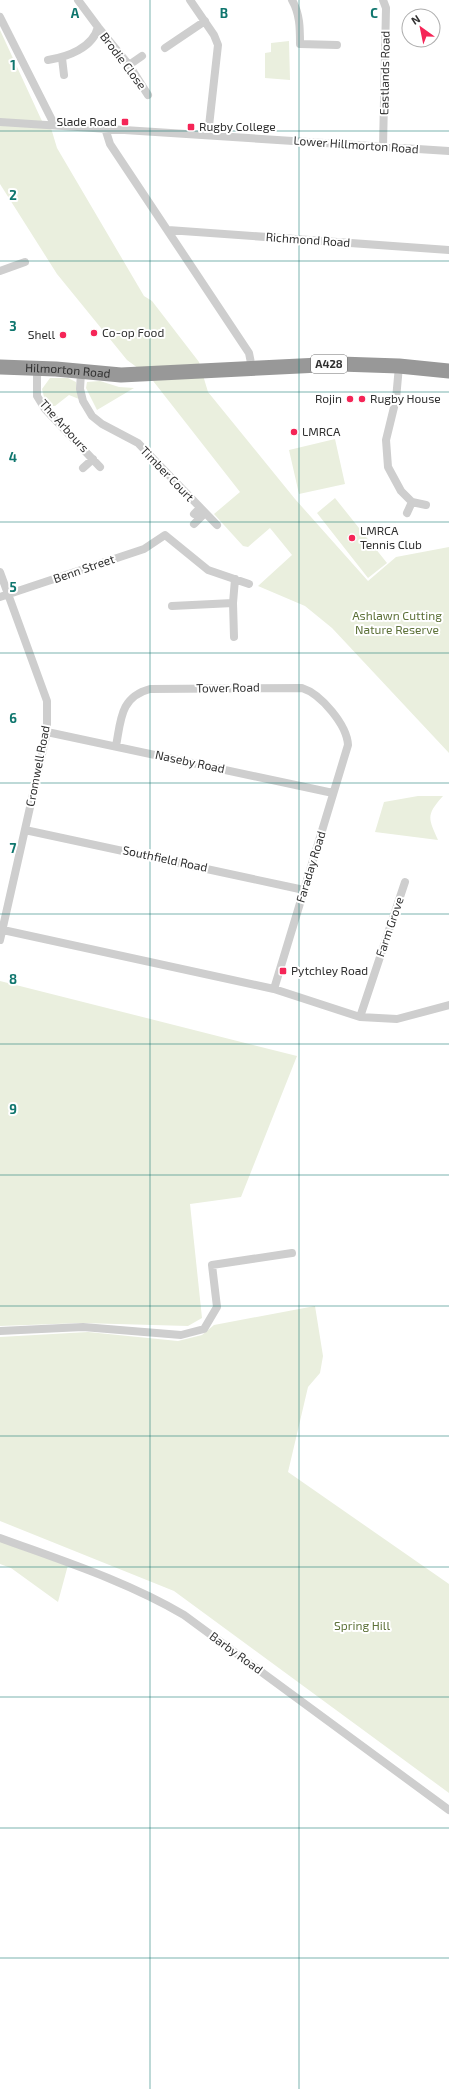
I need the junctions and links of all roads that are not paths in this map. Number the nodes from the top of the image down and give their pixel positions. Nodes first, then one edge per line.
1 (78, 0) edge
2 (192, 0) edge
3 (292, 0) edge
4 (383, 0) edge
5 (0, 17) edge
6 (205, 21) junction
7 (98, 27) junction
8 (337, 45) dead end
9 (165, 48) dead end
10 (142, 56) dead end
11 (62, 58) junction
12 (48, 60) dead end
13 (129, 65) junction
14 (64, 75) dead end
15 (148, 95) dead end
16 (0, 122) edge
17 (51, 124) junction
18 (105, 128) junction
19 (208, 135) junction
20 (383, 147) junction
21 (449, 151) edge
22 (168, 230) junction
23 (449, 250) edge
24 (25, 262) dead end
25 (0, 271) edge
26 (399, 366) junction
27 (0, 367) edge
28 (37, 368) junction
29 (252, 368) junction
30 (449, 371) edge
31 (81, 372) junction
32 (93, 459) junction
33 (100, 467) dead end
34 (84, 468) dead end
35 (412, 502) junction
36 (426, 505) dead end
37 (199, 512) junction
38 (407, 513) dead end
39 (194, 524) dead end
40 (217, 525) dead end
41 (0, 572) edge
42 (235, 579) junction
43 (249, 584) dead end
44 (4, 596) edge
45 (233, 604) junction
46 (172, 606) dead end
47 (234, 637) dead end
48 (47, 732) junction
49 (348, 745) joint
50 (116, 746) junction
51 (334, 793) junction
52 (25, 830) junction
53 (405, 882) dead end
54 (304, 890) junction
55 (3, 930) junction
56 (0, 940) edge
57 (274, 989) junction
58 (449, 1006) edge
59 (360, 1017) junction
60 (292, 1253) dead end
61 (0, 1331) edge
62 (0, 1538) edge
63 (449, 1810) edge

1 - 7 street, Brodie Close
2 - 6 street
3 - 8 street
4 - 20 street, Eastlands Road
5 - 17 street
6 - 9 street
6 - 19 street
7 - 11 street
7 - 13 street, Brodie Close
10 - 13 street
11 - 12 street
11 - 14 street
13 - 15 street, Brodie Close
16 - 17 street, Lower Hillmorton Road
17 - 18 street, Lower Hillmorton Road
18 - 19 street, Lower Hillmorton Road
18 - 22 street
19 - 20 street, Lower Hillmorton Road
20 - 21 street, Lower Hillmorton Road
22 - 23 street, Richmond Road
22 - 29 street
24 - 25 street
26 - 29 highway, A428
26 - 30 highway, A428
26 - 35 street
27 - 28 highway, Hilmorton Road / A428
28 - 31 highway, Hilmorton Road / A428
28 - 32 street, The Arbours
29 - 31 highway, Hilmorton Road / A428
31 - 37 street, Timber Court
32 - 33 street, The Arbours
32 - 34 street, The Arbours
35 - 36 street
35 - 38 street
37 - 39 street
37 - 40 street, Timber Court
41 - 44 street, Cromwell Road
42 - 43 street
42 - 44 street, Benn Street
42 - 45 street
44 - 48 street, Cromwell Road
45 - 46 street
45 - 47 street
48 - 50 street, Naseby Road
48 - 52 street, Cromwell Road
49 - 50 street, Tower Road
49 - 51 street, Faraday Road
50 - 51 street, Naseby Road
51 - 54 street, Faraday Road
52 - 54 street, Southfield Road
52 - 55 street, Cromwell Road
53 - 59 street, Farm Grove
54 - 57 street, Faraday Road
55 - 56 street, Cromwell Road
55 - 57 street
57 - 59 street
58 - 59 street
60 - 61 street
62 - 63 street, Barby Road

